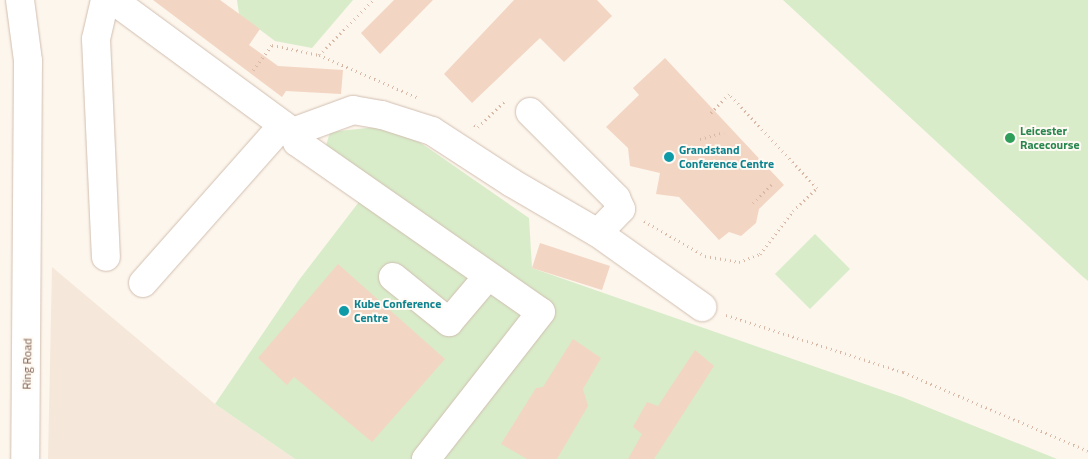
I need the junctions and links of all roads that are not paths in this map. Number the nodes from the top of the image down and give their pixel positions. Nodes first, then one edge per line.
1 (20, 0) edge
2 (105, 0) edge
3 (113, 0) edge
4 (518, 106) road end
5 (288, 128) junction
6 (598, 233) junction
7 (106, 257) dead end
8 (488, 276) junction
9 (393, 277) dead end
10 (143, 283) dead end
11 (702, 307) road end
12 (25, 459) edge
13 (426, 459) edge

1 - 12 street, Ring Road
2 - 7 street
3 - 5 street
4 - 6 street
5 - 6 street
5 - 8 street
5 - 10 street
6 - 11 street
8 - 9 street
8 - 13 street

